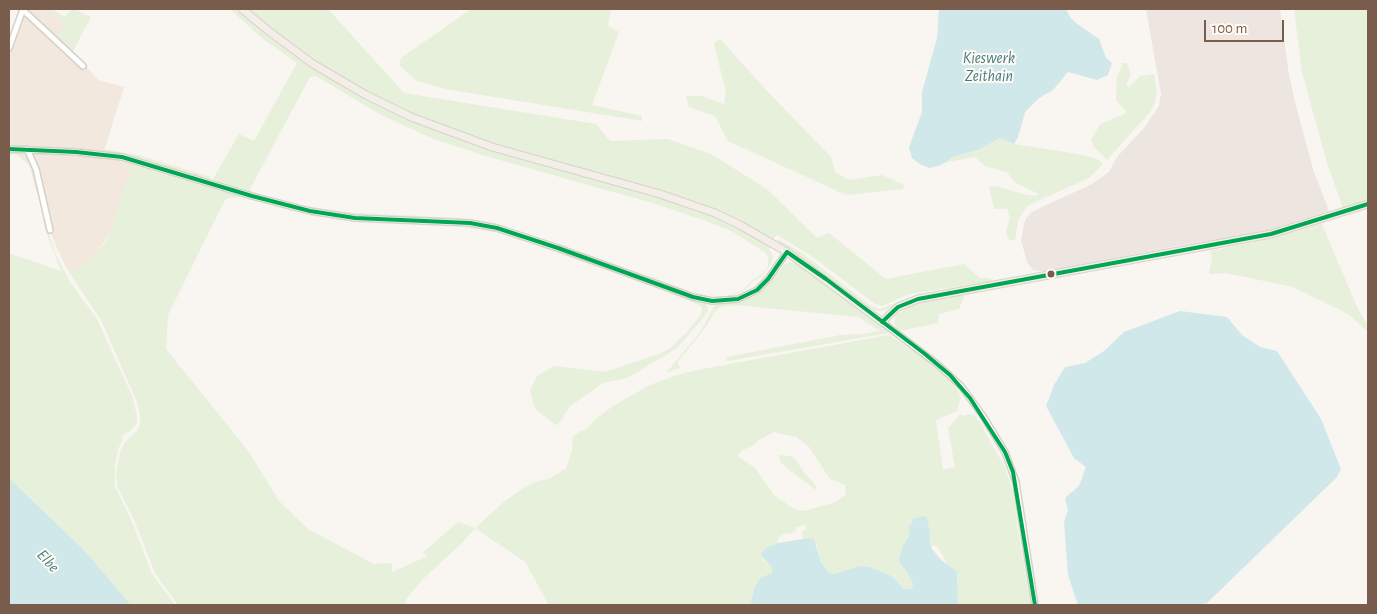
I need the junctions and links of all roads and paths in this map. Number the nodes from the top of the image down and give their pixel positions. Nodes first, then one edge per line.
1 (23, 9) edge
2 (242, 9) edge
3 (9, 48) edge
4 (83, 66) dead end
5 (9, 149) edge
6 (27, 149) junction
7 (1368, 204) edge
8 (50, 230) dead end
9 (787, 252) junction
10 (882, 322) junction
11 (1035, 605) edge

1 - 3 street
1 - 4 street
2 - 9 main road
5 - 6 street
6 - 8 street
6 - 9 street
7 - 10 main road
9 - 10 main road
10 - 11 street

